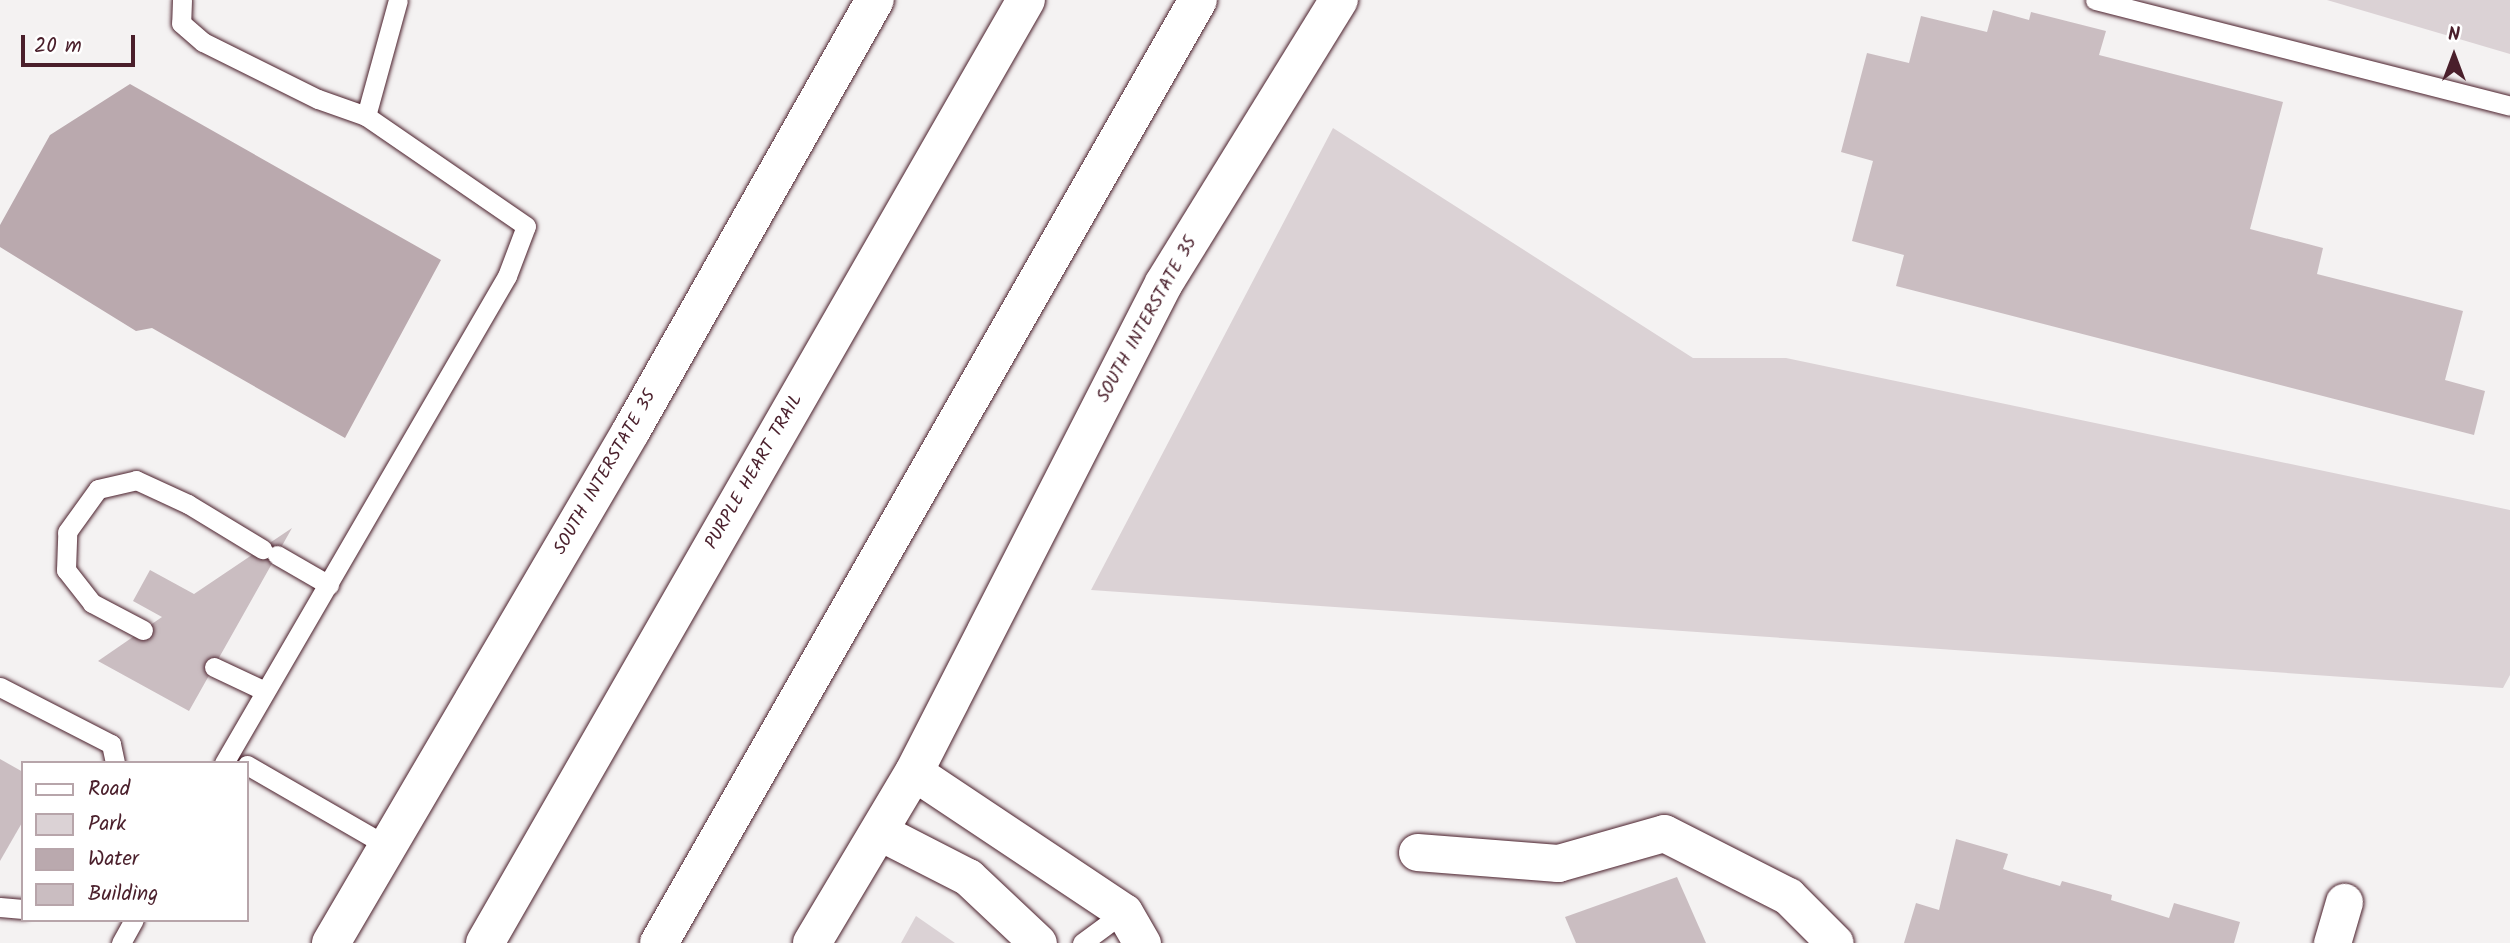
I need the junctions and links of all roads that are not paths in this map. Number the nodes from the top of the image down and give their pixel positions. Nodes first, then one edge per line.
1 (182, 0) edge
2 (398, 0) edge
3 (875, 0) edge
4 (1026, 0) edge
5 (1198, 0) edge
6 (1339, 0) edge
7 (2095, 0) edge
8 (2510, 106) edge
9 (366, 116) junction
10 (329, 585) junction
11 (143, 630) dead end
12 (214, 667) dead end
13 (0, 687) edge
14 (265, 691) junction
15 (115, 761) edge
16 (236, 761) edge
17 (248, 768) edge
18 (914, 772) junction
19 (880, 832) junction
20 (389, 847) junction
21 (1418, 852) dead end
22 (2344, 902) dead end
23 (0, 907) edge
24 (21, 909) edge
25 (133, 922) edge
26 (1133, 928) edge
27 (121, 943) edge
28 (331, 943) edge
29 (485, 943) edge
30 (659, 943) edge
31 (812, 943) edge
32 (1038, 943) edge
33 (1082, 943) edge
34 (1835, 943) edge
35 (2332, 943) edge

1 - 9 lane
2 - 9 lane
3 - 20 main road, SOUTH INTERSTATE 35
4 - 29 main road, PURPLE HEART TRAIL
5 - 30 main road
6 - 18 main road, SOUTH INTERSTATE 35
7 - 8 lane
9 - 10 lane
10 - 11 lane
10 - 14 lane
12 - 14 lane
13 - 15 lane
14 - 16 lane
17 - 20 lane
18 - 19 main road, SOUTH INTERSTATE 35
18 - 26 street
19 - 31 main road, SOUTH INTERSTATE 35
19 - 32 street
20 - 28 main road, SOUTH INTERSTATE 35
21 - 34 street
22 - 35 street
23 - 24 lane
25 - 27 lane
26 - 33 lane

